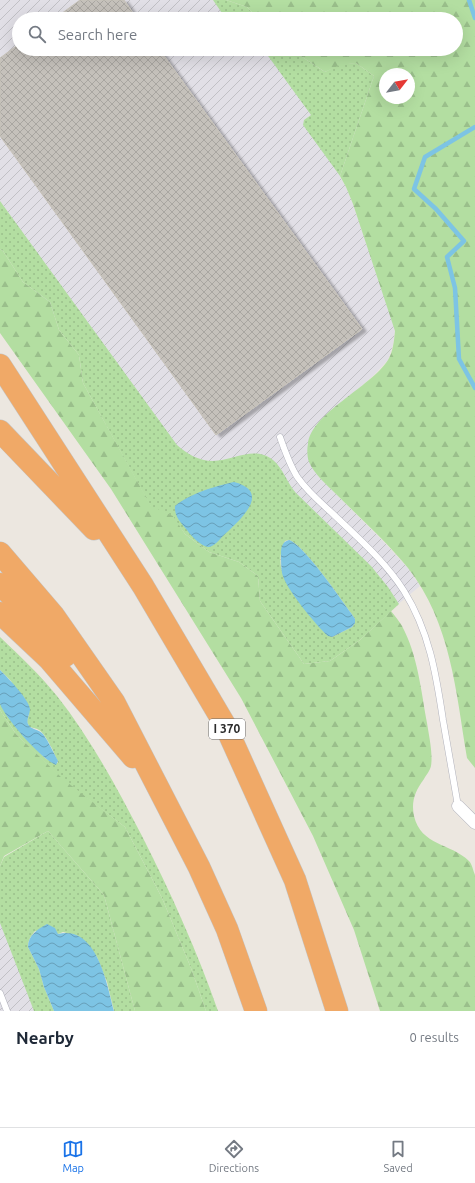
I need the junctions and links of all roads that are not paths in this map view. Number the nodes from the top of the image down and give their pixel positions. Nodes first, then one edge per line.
1 (0, 365) edge
2 (0, 431) edge
3 (280, 437) dead end
4 (0, 553) edge
5 (0, 584) edge
6 (143, 586) junction
7 (0, 613) edge
8 (160, 789) junction
9 (458, 806) joint
10 (475, 822) edge
11 (0, 993) edge
12 (7, 1011) edge
13 (256, 1011) edge
14 (337, 1011) edge

1 - 6 highway
2 - 6 highway, I 370
3 - 9 lane
4 - 8 highway
5 - 8 highway
6 - 14 highway, I 370
7 - 8 highway
8 - 13 highway
9 - 10 street
11 - 12 lane

